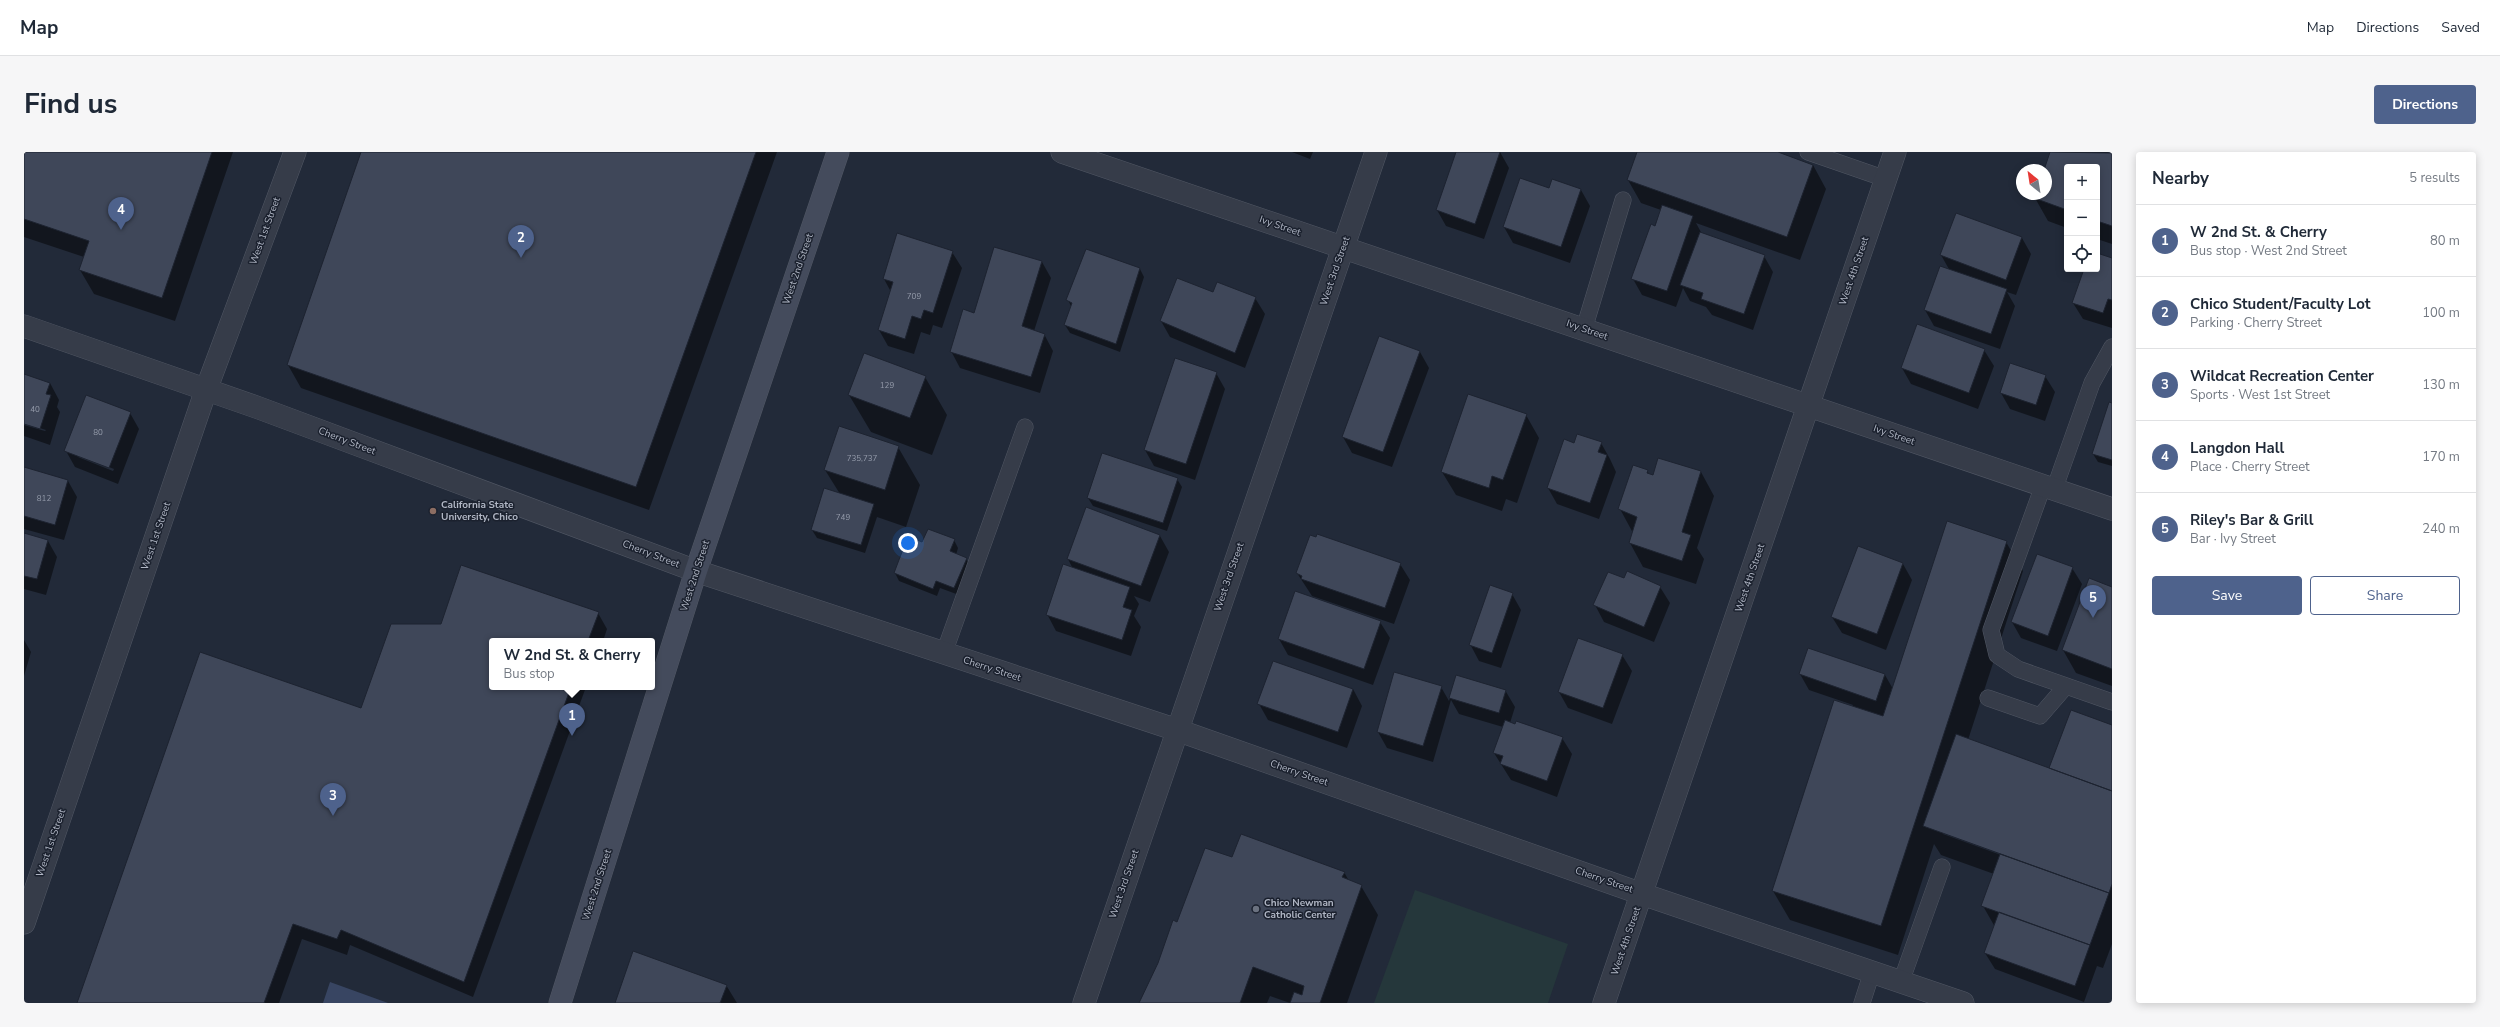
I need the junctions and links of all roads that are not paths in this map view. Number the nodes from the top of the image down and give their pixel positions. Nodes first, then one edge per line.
1 (295, 152) edge
2 (838, 152) edge
3 (1062, 152) edge
4 (1376, 152) edge
5 (1808, 152) edge
6 (1895, 152) edge
7 (1886, 179) junction
8 (1623, 200) dead end
9 (1343, 248) junction
10 (24, 326) edge
11 (1584, 329) junction
12 (2112, 347) edge
13 (206, 390) junction
14 (1808, 406) junction
15 (1025, 426) dead end
16 (2048, 488) junction
17 (2112, 509) edge
18 (696, 571) junction
19 (944, 653) junction
20 (2066, 686) junction
21 (1988, 698) dead end
22 (2112, 702) edge
23 (1177, 730) junction
24 (1942, 867) dead end
25 (1642, 894) junction
26 (24, 923) edge
27 (1872, 972) junction
28 (1901, 982) junction
29 (560, 1003) edge
30 (1084, 1003) edge
31 (1604, 1003) edge
32 (1862, 1003) edge
33 (1963, 1003) edge

1 - 13 street, West 1st Street
2 - 18 street, West 2nd Street
3 - 9 street, Ivy Street
4 - 9 street, West 3rd Street
5 - 7 lane
6 - 7 street, West 4th Street
7 - 14 street, West 4th Street
8 - 11 lane
9 - 11 street, Ivy Street
9 - 23 street, West 3rd Street
10 - 13 street, Cherry Street
11 - 14 street, Ivy Street
12 - 16 lane
13 - 18 street, Cherry Street
13 - 26 street, West 1st Street
14 - 16 street, Ivy Street
14 - 25 street, West 4th Street
15 - 19 lane
16 - 17 street, Ivy Street
16 - 20 lane
18 - 19 street, Cherry Street
18 - 29 street, West 2nd Street
19 - 23 street, Cherry Street
20 - 21 lane
20 - 22 lane
23 - 25 street, Cherry Street
23 - 30 street, West 3rd Street
24 - 28 lane
25 - 27 street, Cherry Street
25 - 31 street, West 4th Street
27 - 28 street, Cherry Street
27 - 32 lane
28 - 33 street, Cherry Street

